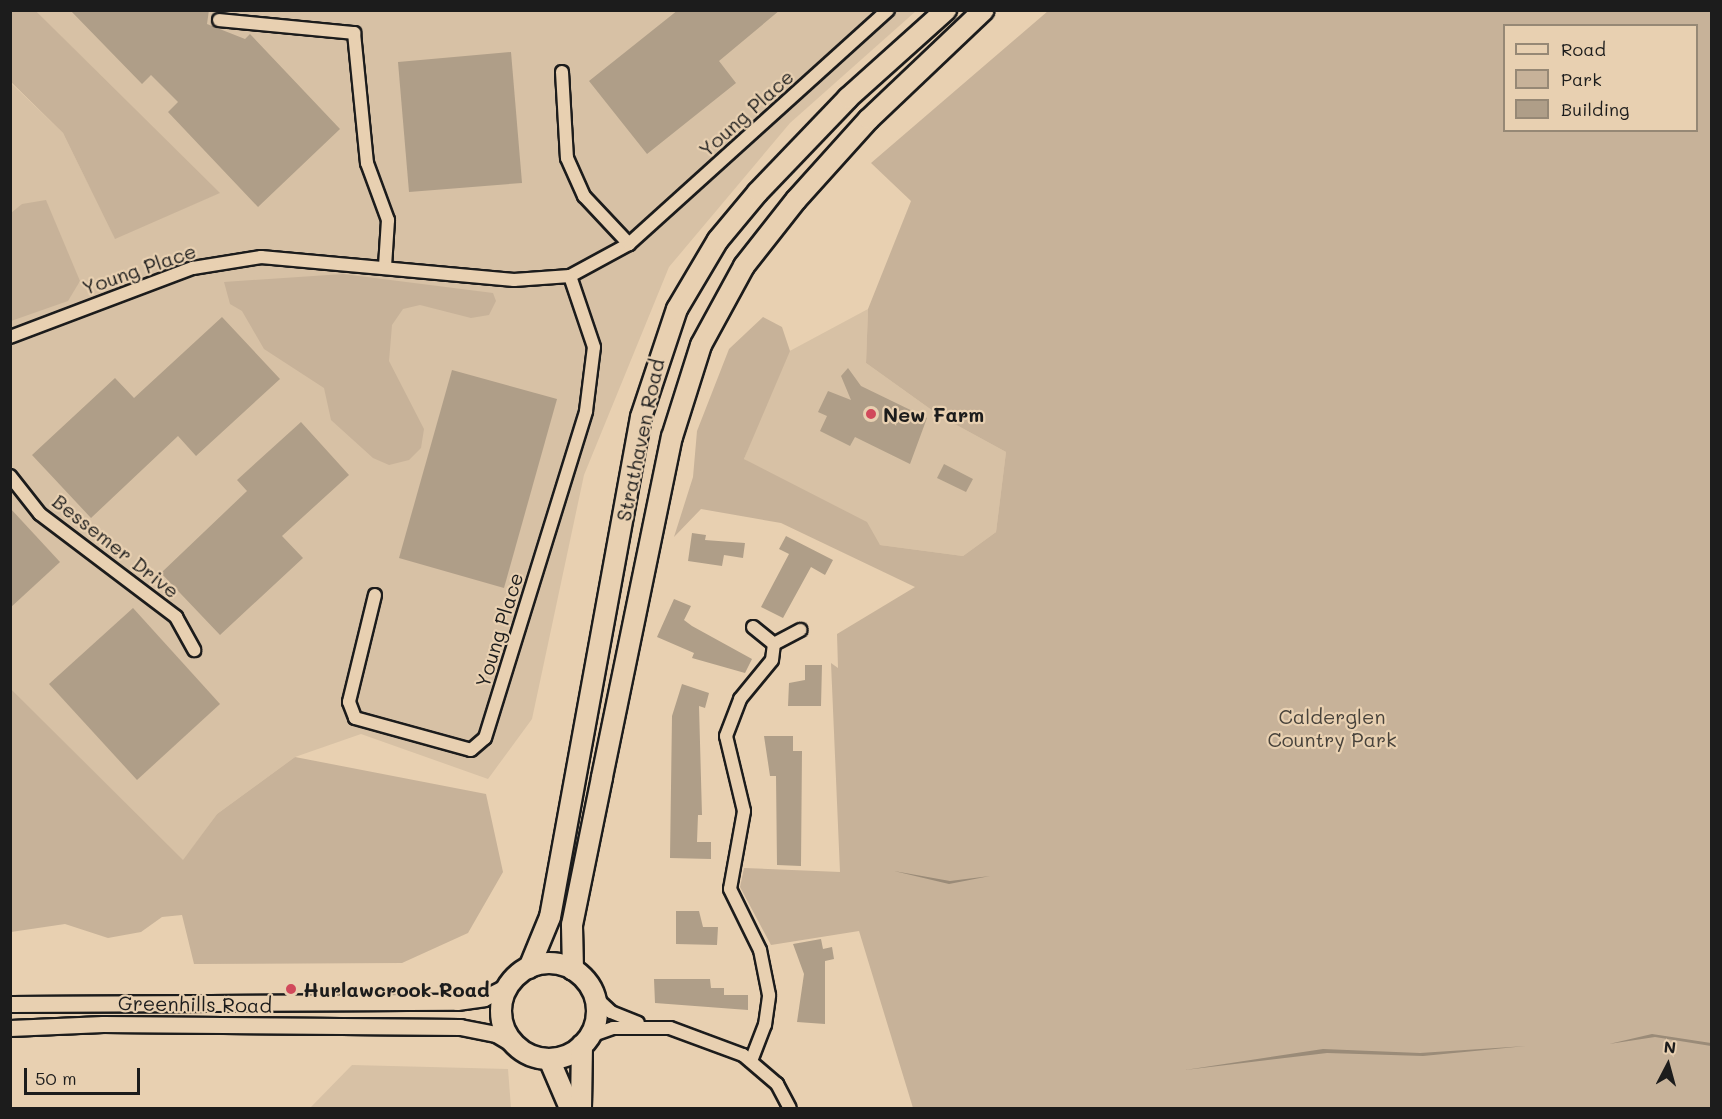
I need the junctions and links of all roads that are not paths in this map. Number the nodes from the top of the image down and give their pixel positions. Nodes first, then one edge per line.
1 (888, 10) edge
2 (946, 10) edge
3 (984, 10) edge
4 (219, 20) dead end
5 (562, 72) dead end
6 (630, 244) junction
7 (385, 267) junction
8 (570, 276) junction
9 (10, 337) edge
10 (10, 476) edge
11 (375, 595) dead end
12 (753, 627) dead end
13 (800, 630) dead end
14 (774, 644) junction
15 (194, 650) dead end
16 (529, 968) junction
17 (573, 970) junction
18 (509, 985) junction
19 (595, 997) junction
20 (10, 1004) edge
21 (651, 1026) junction
22 (10, 1028) edge
23 (586, 1040) junction
24 (519, 1048) junction
25 (549, 1059) junction
26 (751, 1060) junction
27 (570, 1108) edge
28 (580, 1108) edge
29 (790, 1108) edge

1 - 6 street, Young Place
2 - 16 main road, Strathaven Road
3 - 17 main road, Strathaven Road
4 - 7 street
5 - 6 street
6 - 8 street, Young Place
7 - 8 street, Young Place
7 - 9 street, Young Place
8 - 11 street, Young Place
10 - 15 street, Bessemer Drive
12 - 14 street
13 - 14 street
14 - 26 street
16 - 17 main road
16 - 18 main road
17 - 19 main road
18 - 20 street, Greenhills Road
18 - 24 main road
19 - 21 street
19 - 23 main road
21 - 23 street
21 - 26 street
22 - 24 street, Greenhills Road
23 - 25 main road
23 - 28 main road
24 - 25 main road
25 - 27 main road
26 - 29 street

